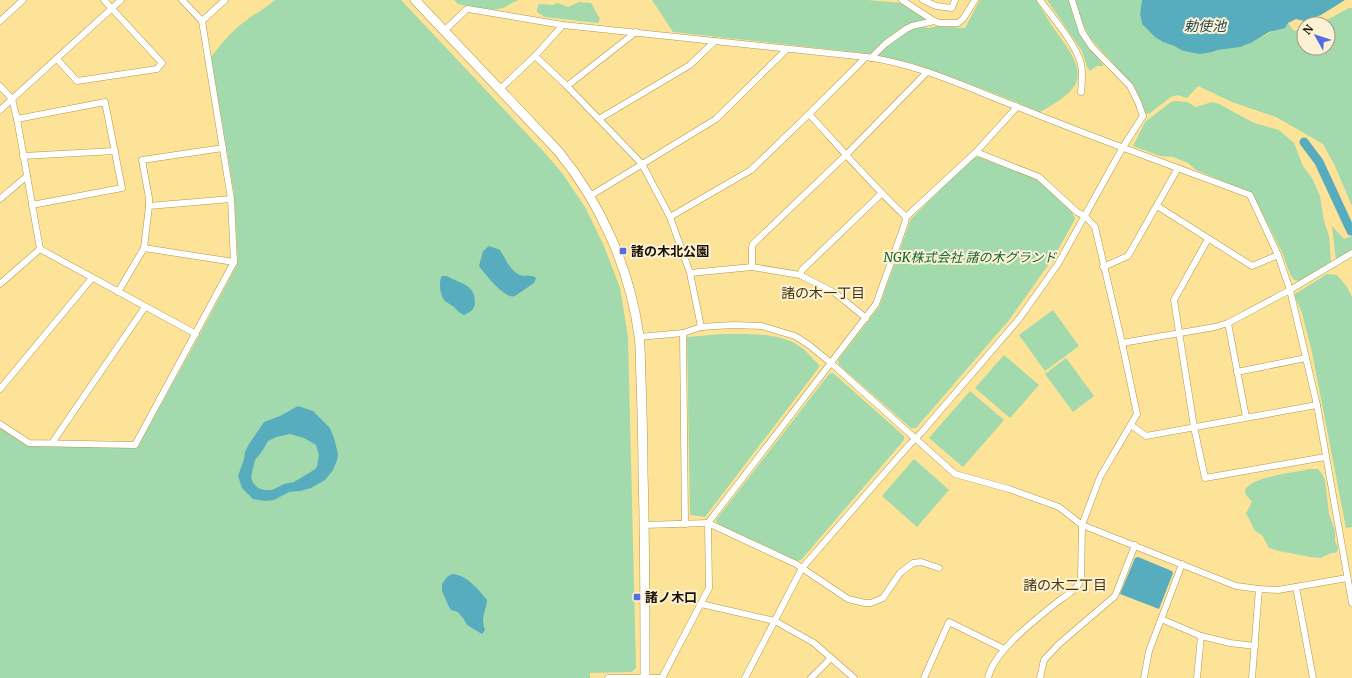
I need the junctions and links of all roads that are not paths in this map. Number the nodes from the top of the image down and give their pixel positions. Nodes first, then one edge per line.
1 (23, 0) edge
2 (104, 0) edge
3 (121, 0) edge
4 (182, 0) edge
5 (225, 0) edge
6 (415, 0) edge
7 (902, 0) edge
8 (923, 0) edge
9 (955, 0) edge
10 (975, 0) edge
11 (1040, 0) edge
12 (1072, 0) edge
13 (112, 9) junction
14 (0, 21) edge
15 (202, 21) junction
16 (934, 21) junction
17 (563, 25) junction
18 (444, 31) junction
19 (636, 32) junction
20 (715, 41) junction
21 (787, 49) junction
22 (535, 56) junction
23 (868, 57) junction
24 (57, 59) junction
25 (927, 72) junction
26 (0, 86) edge
27 (567, 86) junction
28 (500, 90) junction
29 (1081, 92) dead end
30 (12, 100) junction
31 (1017, 107) junction
32 (0, 110) edge
33 (809, 114) junction
34 (17, 119) junction
35 (599, 119) junction
36 (1123, 147) junction
37 (223, 148) junction
38 (115, 151) junction
39 (976, 152) junction
40 (846, 154) junction
41 (23, 156) junction
42 (642, 164) junction
43 (1178, 168) junction
44 (27, 176) junction
45 (881, 194) junction
46 (590, 196) junction
47 (0, 199) edge
48 (231, 199) junction
49 (32, 205) junction
50 (149, 206) junction
51 (1157, 206) junction
52 (1085, 216) junction
53 (670, 218) junction
54 (906, 218) junction
55 (1208, 239) junction
56 (144, 248) junction
57 (40, 249) junction
58 (1352, 253) edge
59 (1278, 256) junction
60 (234, 262) junction
61 (752, 267) junction
62 (1103, 267) junction
63 (690, 273) junction
64 (800, 275) junction
65 (92, 278) junction
66 (0, 284) edge
67 (1290, 290) junction
68 (118, 292) junction
69 (145, 307) junction
70 (866, 318) junction
71 (1228, 323) junction
72 (701, 327) junction
73 (683, 333) junction
74 (1179, 333) junction
75 (196, 334) junction
76 (639, 336) junction
77 (1122, 343) junction
78 (1306, 358) junction
79 (831, 363) junction
80 (1238, 372) junction
81 (2, 381) edge
82 (0, 389) edge
83 (1316, 405) junction
84 (1246, 417) junction
85 (0, 424) edge
86 (1131, 425) junction
87 (1194, 427) junction
88 (915, 438) junction
89 (52, 443) junction
90 (1325, 457) junction
91 (685, 524) junction
92 (708, 524) junction
93 (644, 525) junction
94 (1082, 525) junction
95 (1135, 545) junction
96 (1182, 564) junction
97 (802, 568) junction
98 (939, 568) dead end
99 (1347, 578) junction
100 (1296, 587) junction
101 (1259, 589) junction
102 (1352, 603) edge
103 (701, 604) junction
104 (1161, 618) junction
105 (776, 621) junction
106 (1201, 636) junction
107 (1255, 646) junction
108 (1004, 649) junction
109 (832, 658) junction
110 (608, 678) edge
111 (645, 678) edge
112 (661, 678) edge
113 (745, 678) edge
114 (811, 678) edge
115 (854, 678) edge
116 (924, 678) edge
117 (988, 678) edge
118 (1040, 678) edge
119 (1144, 678) edge
120 (1197, 678) edge
121 (1252, 678) edge
122 (1312, 678) edge

1 - 14 street
2 - 13 street
3 - 13 street
4 - 15 street
5 - 15 street
6 - 18 street
7 - 16 street
8 - 9 street
10 - 16 street
11 - 29 street
12 - 36 street
13 - 24 street
13 - 24 street
15 - 37 street
16 - 23 street
17 - 18 street
17 - 19 street
17 - 22 street
18 - 28 street
19 - 20 street
19 - 27 street
20 - 21 street
20 - 35 street
21 - 23 street
21 - 42 street
22 - 27 street
22 - 28 street
23 - 25 street
23 - 33 street
24 - 30 street
25 - 31 street
25 - 40 street
26 - 30 street
27 - 35 street
28 - 46 street
30 - 32 street
30 - 34 street
31 - 36 street
31 - 39 street
33 - 40 street
33 - 53 street
34 - 38 street
34 - 41 street
35 - 42 street
36 - 43 street
36 - 52 street
37 - 48 street
37 - 50 street
38 - 41 street
38 - 49 street
39 - 52 street
39 - 54 street
40 - 45 street
40 - 61 street
41 - 44 street
42 - 46 street
42 - 53 street
43 - 51 street
43 - 59 street
44 - 47 street
44 - 49 street
45 - 54 street
45 - 64 street
46 - 76 street
48 - 50 street
48 - 60 street
49 - 57 street
50 - 56 street
51 - 55 street
51 - 62 street
52 - 62 street
52 - 88 street
53 - 63 street
54 - 70 street
55 - 59 street
55 - 74 street
56 - 60 street
56 - 68 street
57 - 65 street
57 - 66 street
58 - 67 street
59 - 67 street
60 - 75 street
61 - 63 street
61 - 64 street
62 - 77 street
63 - 72 street
64 - 70 street
65 - 68 street
65 - 81 street
67 - 71 street
67 - 78 street
68 - 69 street
69 - 75 street
69 - 89 street
70 - 79 street
71 - 74 street
71 - 80 street
72 - 73 street
72 - 79 street
73 - 76 street
73 - 91 street
74 - 77 street
74 - 87 street
75 - 89 street
76 - 93 street
77 - 86 street
78 - 80 street
78 - 83 street
79 - 88 street
79 - 92 street
80 - 84 street
81 - 82 street
83 - 84 street
83 - 90 street
84 - 87 street
85 - 89 street
86 - 87 street
86 - 94 street
87 - 90 street
88 - 94 street
88 - 97 street
90 - 99 street
91 - 92 street
91 - 93 street
92 - 97 street
92 - 103 street
93 - 111 street
94 - 95 street
94 - 108 street
95 - 96 street
95 - 118 street
96 - 101 street
96 - 104 street
97 - 98 street
97 - 105 street
99 - 100 street
99 - 102 street
100 - 101 street
100 - 122 street
101 - 107 street
103 - 105 street
103 - 112 street
104 - 106 street
104 - 119 street
105 - 109 street
105 - 113 street
106 - 107 street
106 - 120 street
107 - 121 street
108 - 116 street
108 - 117 street
109 - 114 street
109 - 115 street
110 - 111 street
111 - 112 street

